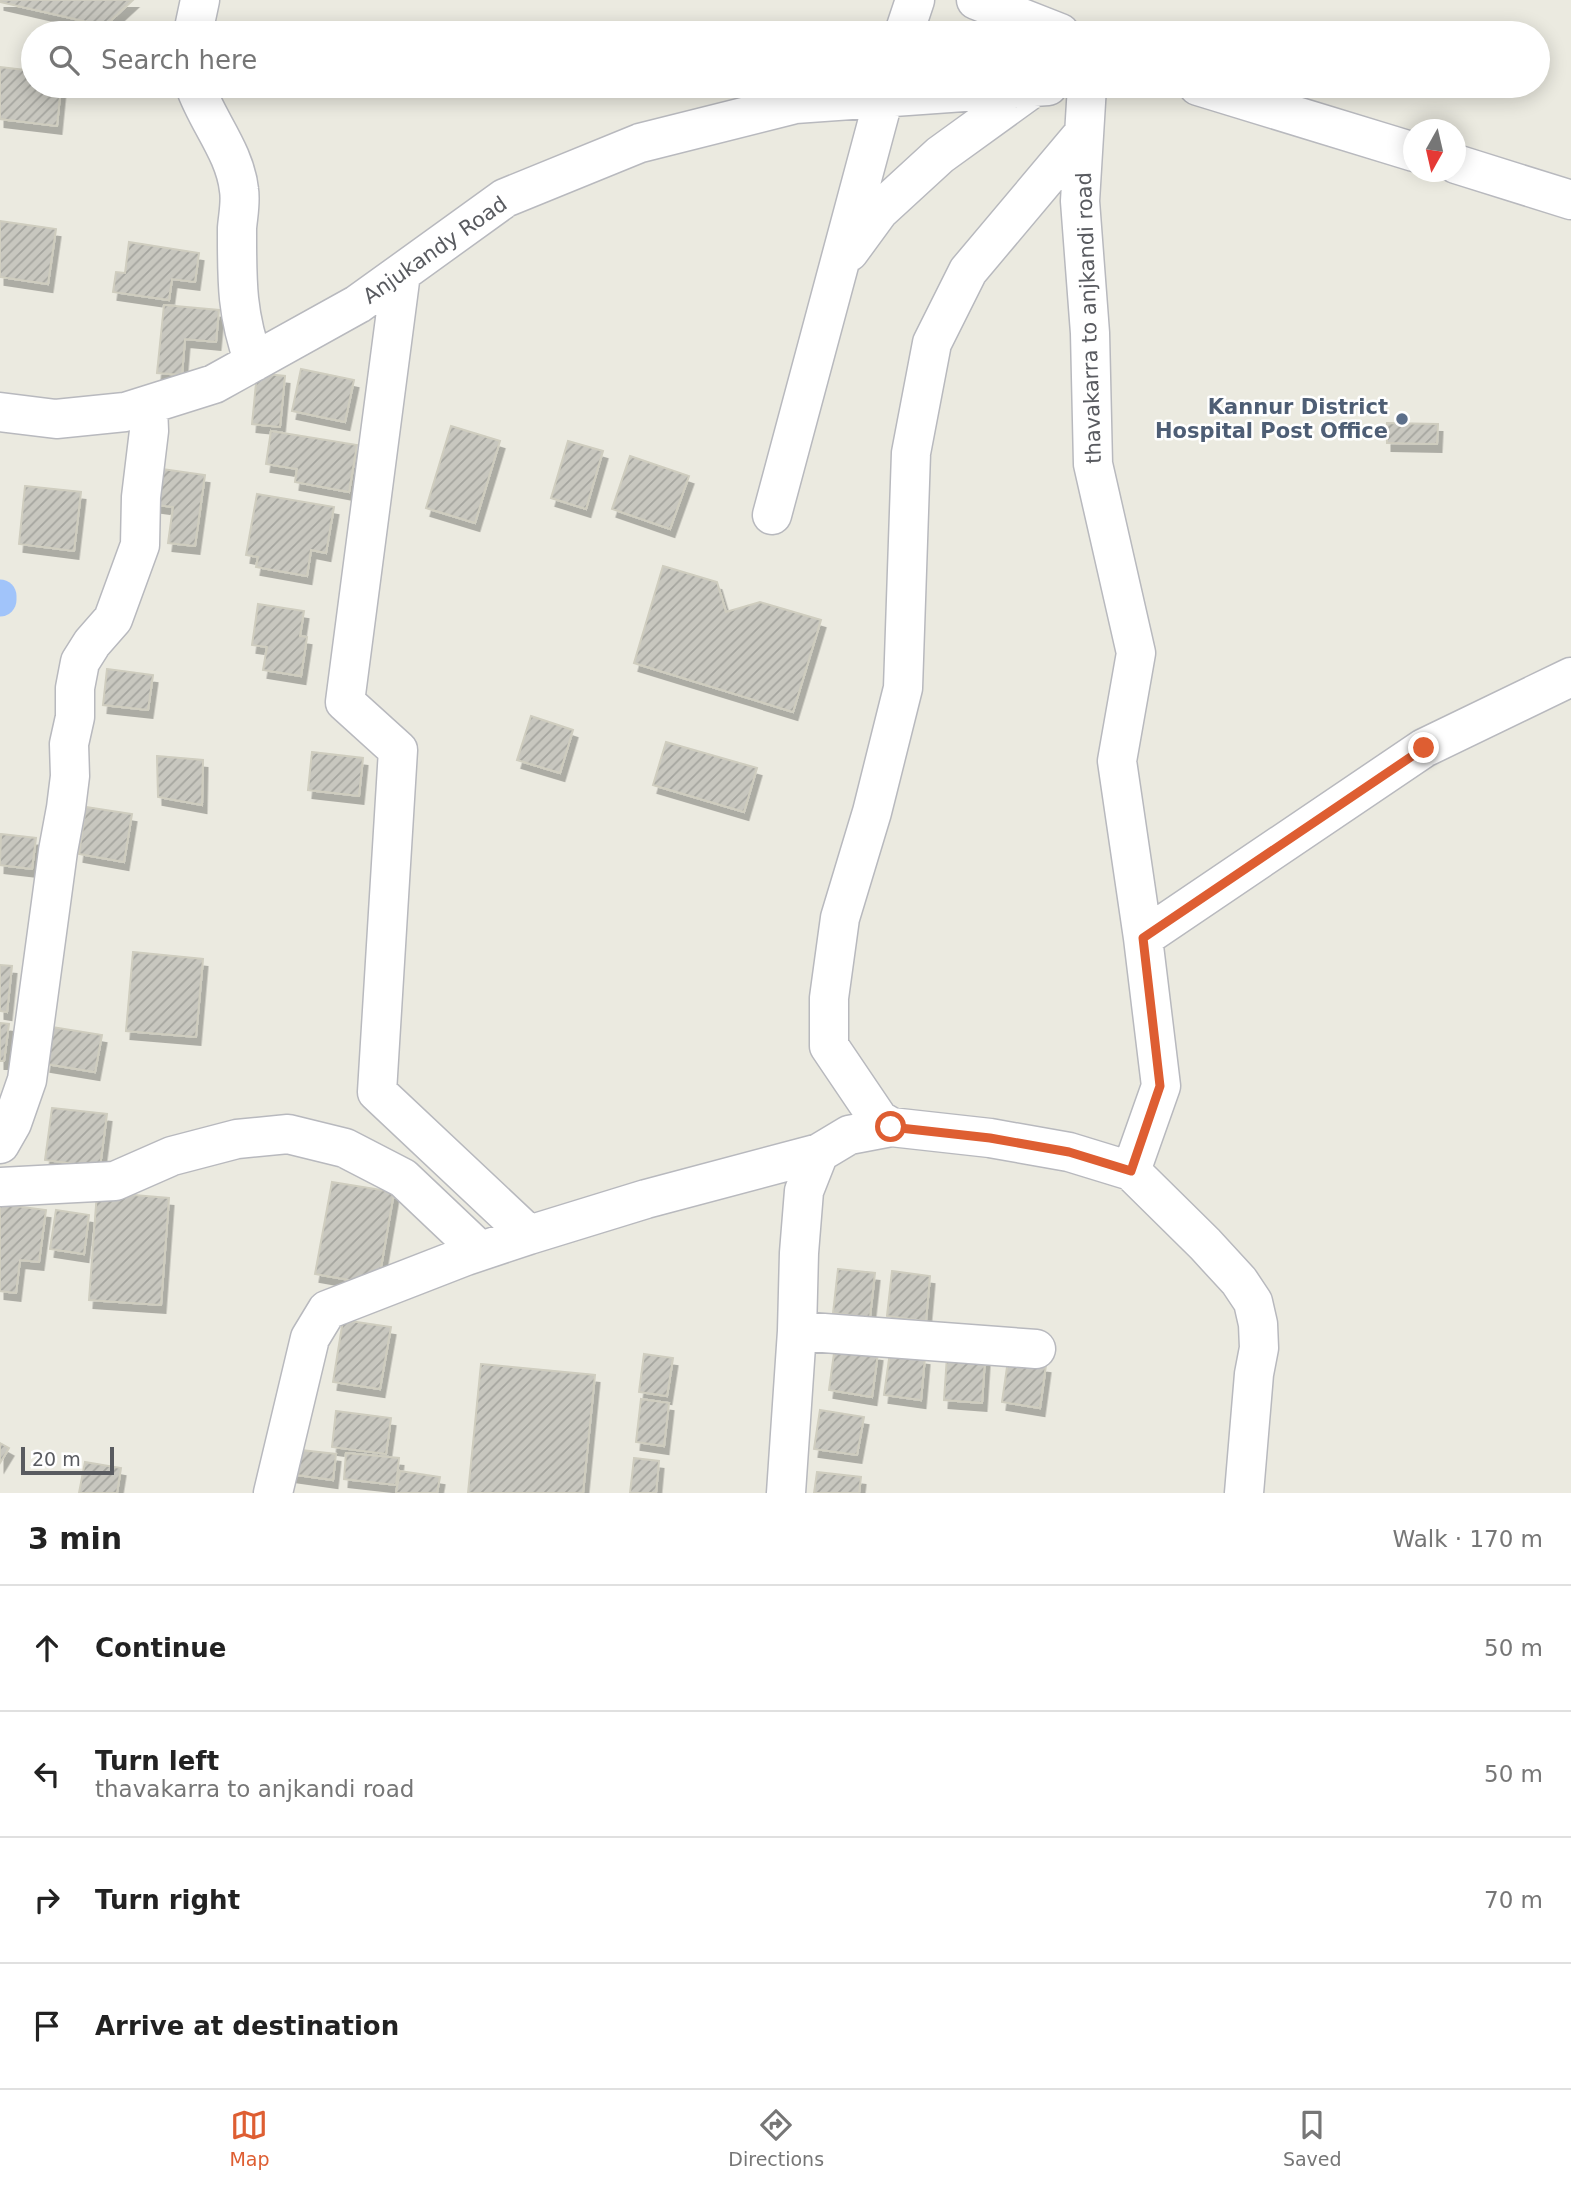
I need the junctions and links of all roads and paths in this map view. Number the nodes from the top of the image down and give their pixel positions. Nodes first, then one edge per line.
1 (200, 0) edge
2 (915, 0) edge
3 (976, 0) edge
4 (196, 21) edge
5 (908, 21) edge
6 (1029, 21) edge
7 (199, 98) edge
8 (837, 98) edge
9 (884, 98) edge
10 (1019, 98) edge
11 (1086, 98) edge
12 (1237, 98) edge
13 (1084, 133) junction
14 (1403, 149) edge
15 (1466, 167) edge
16 (1571, 200) edge
17 (838, 267) junction
18 (401, 273) junction
19 (254, 362) junction
20 (148, 405) junction
21 (0, 412) edge
22 (772, 515) dead end
23 (1571, 677) edge
24 (1143, 938) junction
25 (891, 1127) junction
26 (0, 1144) edge
27 (819, 1153) junction
28 (1131, 1171) junction
29 (0, 1187) edge
30 (529, 1236) junction
31 (480, 1251) junction
32 (797, 1331) junction
33 (1036, 1349) dead end
34 (273, 1493) edge
35 (786, 1493) edge
36 (1244, 1493) edge

1 - 4 street
2 - 5 street
3 - 6 street
7 - 19 street
8 - 18 street, Anjukandy Road
9 - 17 street
10 - 17 street
11 - 13 street, thavakarra to anjkandi road
12 - 14 street
13 - 24 street, thavakarra to anjkandi road
13 - 25 street
15 - 16 street
17 - 22 street
18 - 19 street, Anjukandy Road
18 - 30 street
19 - 20 street, Anjukandy Road
20 - 21 street, Anjukandy Road
20 - 26 street
23 - 24 street
24 - 28 street, thavakarra to anjkandi road
25 - 27 street
25 - 28 street
27 - 30 street
27 - 32 street
28 - 36 street
29 - 31 street
30 - 31 street
31 - 34 street
32 - 33 street
32 - 35 street

